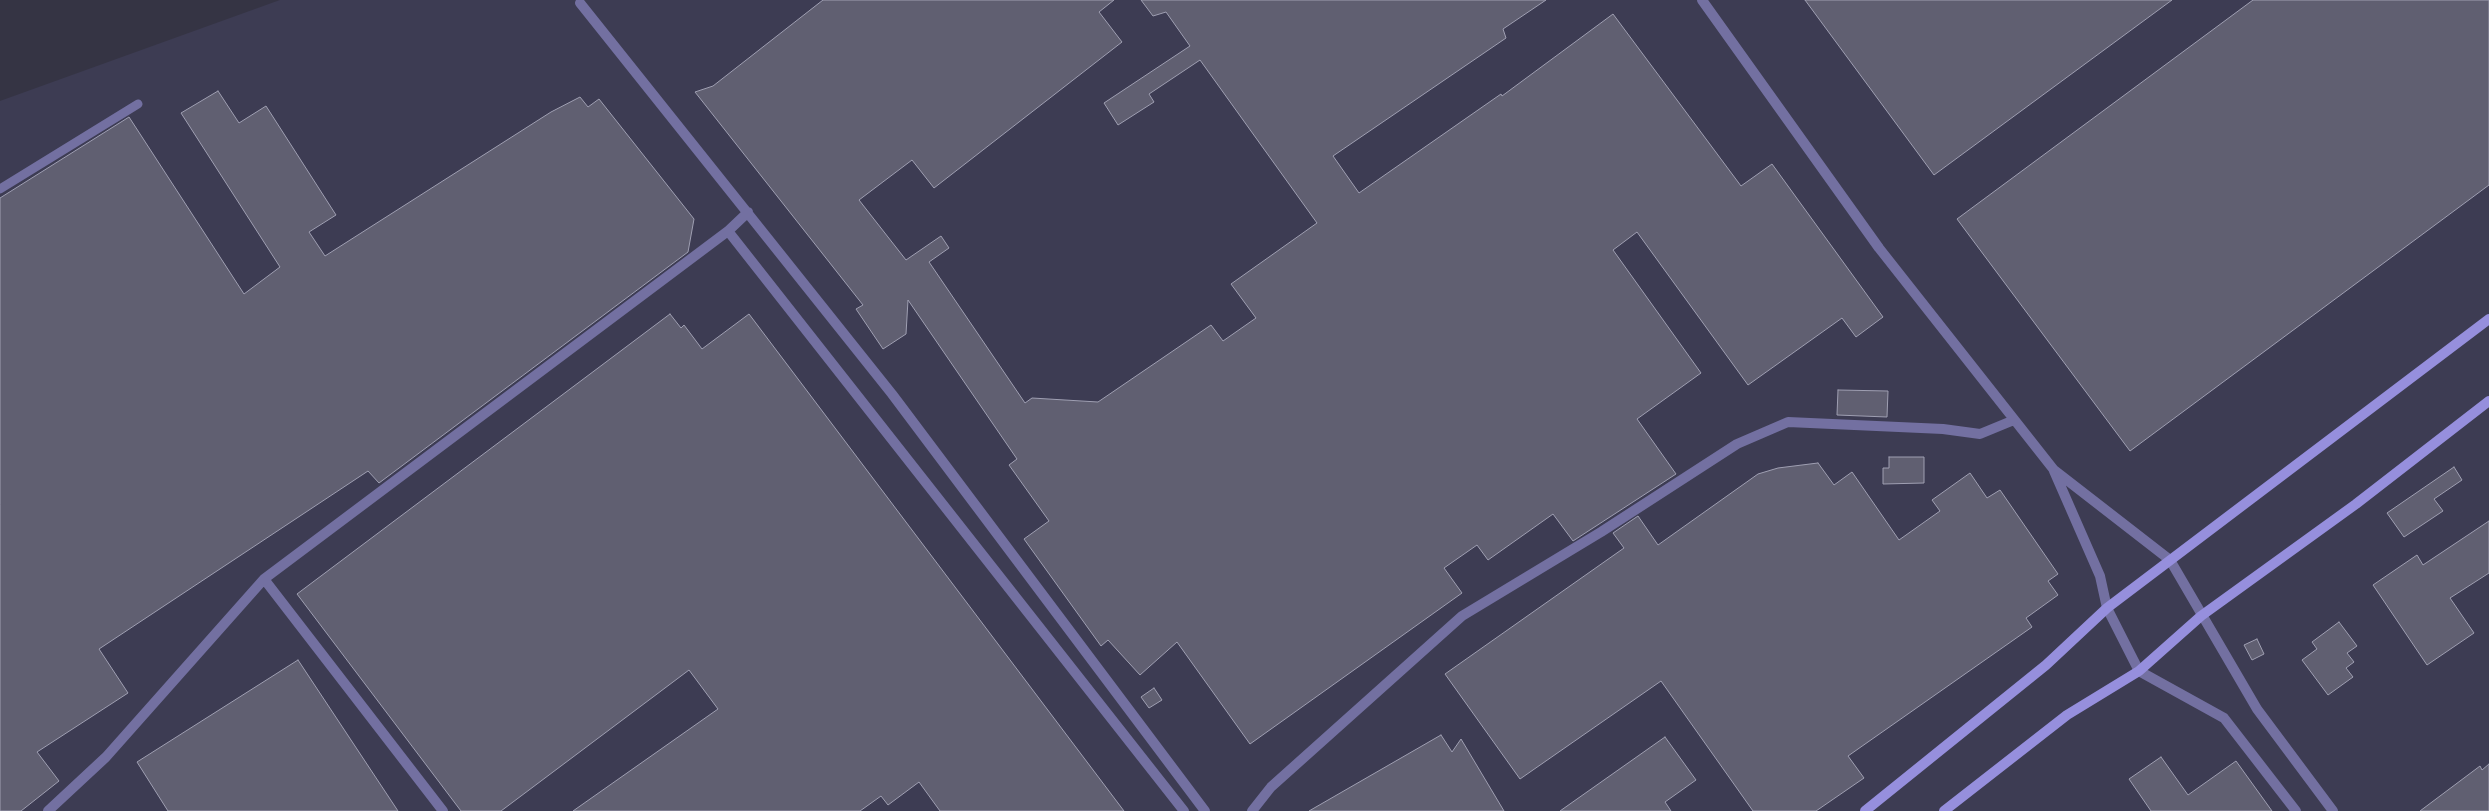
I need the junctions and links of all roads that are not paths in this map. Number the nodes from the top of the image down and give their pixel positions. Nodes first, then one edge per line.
1 (1702, 0) edge
2 (580, 3) dead end
3 (138, 104) dead end
4 (0, 189) edge
5 (748, 212) junction
6 (728, 230) junction
7 (2489, 319) edge
8 (2489, 402) edge
9 (2014, 420) junction
10 (2054, 470) junction
11 (2170, 560) junction
12 (264, 579) junction
13 (2107, 608) junction
14 (2201, 616) junction
15 (2139, 671) junction
16 (48, 811) edge
17 (443, 811) edge
18 (1184, 811) edge
19 (1205, 811) edge
20 (1252, 811) edge
21 (1865, 811) edge
22 (1944, 811) edge
23 (2296, 811) edge
24 (2333, 811) edge

1 - 9 street
2 - 5 street
3 - 4 lane
5 - 6 street
5 - 19 street
6 - 12 street
6 - 18 street
7 - 11 street
8 - 14 street
9 - 10 street
9 - 20 street
10 - 11 street
10 - 13 street
11 - 13 street
11 - 14 street
12 - 16 street
12 - 17 street
13 - 15 street
13 - 21 street
14 - 15 street
14 - 24 street
15 - 22 street
15 - 23 street

